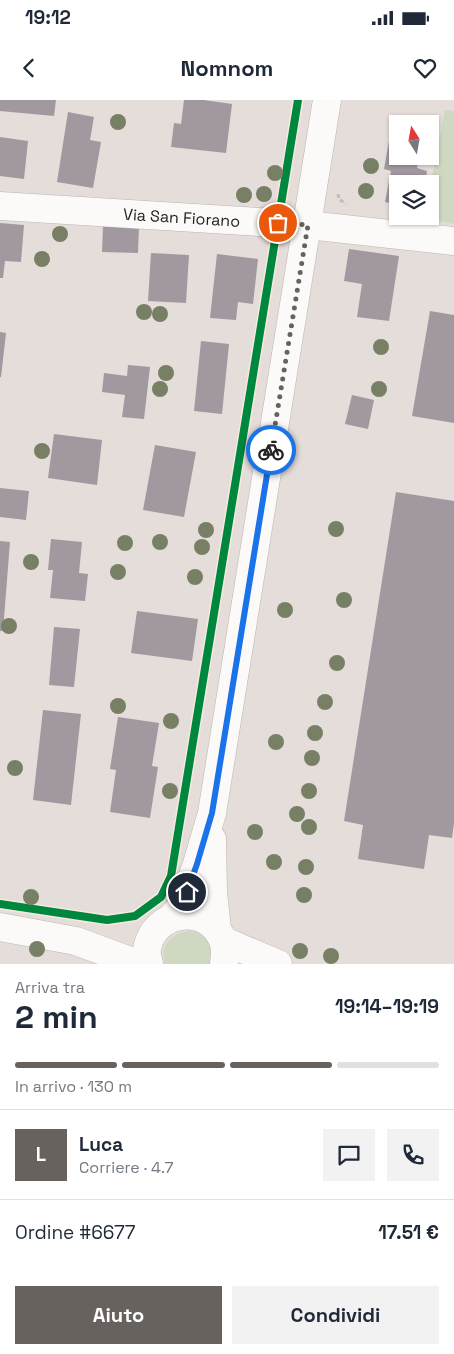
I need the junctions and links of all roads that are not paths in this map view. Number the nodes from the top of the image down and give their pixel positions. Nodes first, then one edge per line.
1 (328, 100) edge
2 (0, 206) edge
3 (308, 225) junction
4 (454, 241) edge
5 (212, 813) junction
6 (171, 918) junction
7 (0, 926) edge
8 (151, 937) junction
9 (76, 941) junction
10 (222, 945) edge
11 (138, 964) edge
12 (148, 964) edge
13 (278, 964) edge

1 - 3 street
2 - 3 street, Via San Fiorano
3 - 4 street, Via San Fiorano
3 - 5 street
5 - 6 street
5 - 10 street
6 - 8 street
6 - 10 street
7 - 9 street
8 - 9 street
8 - 12 street
9 - 11 street
10 - 13 street

